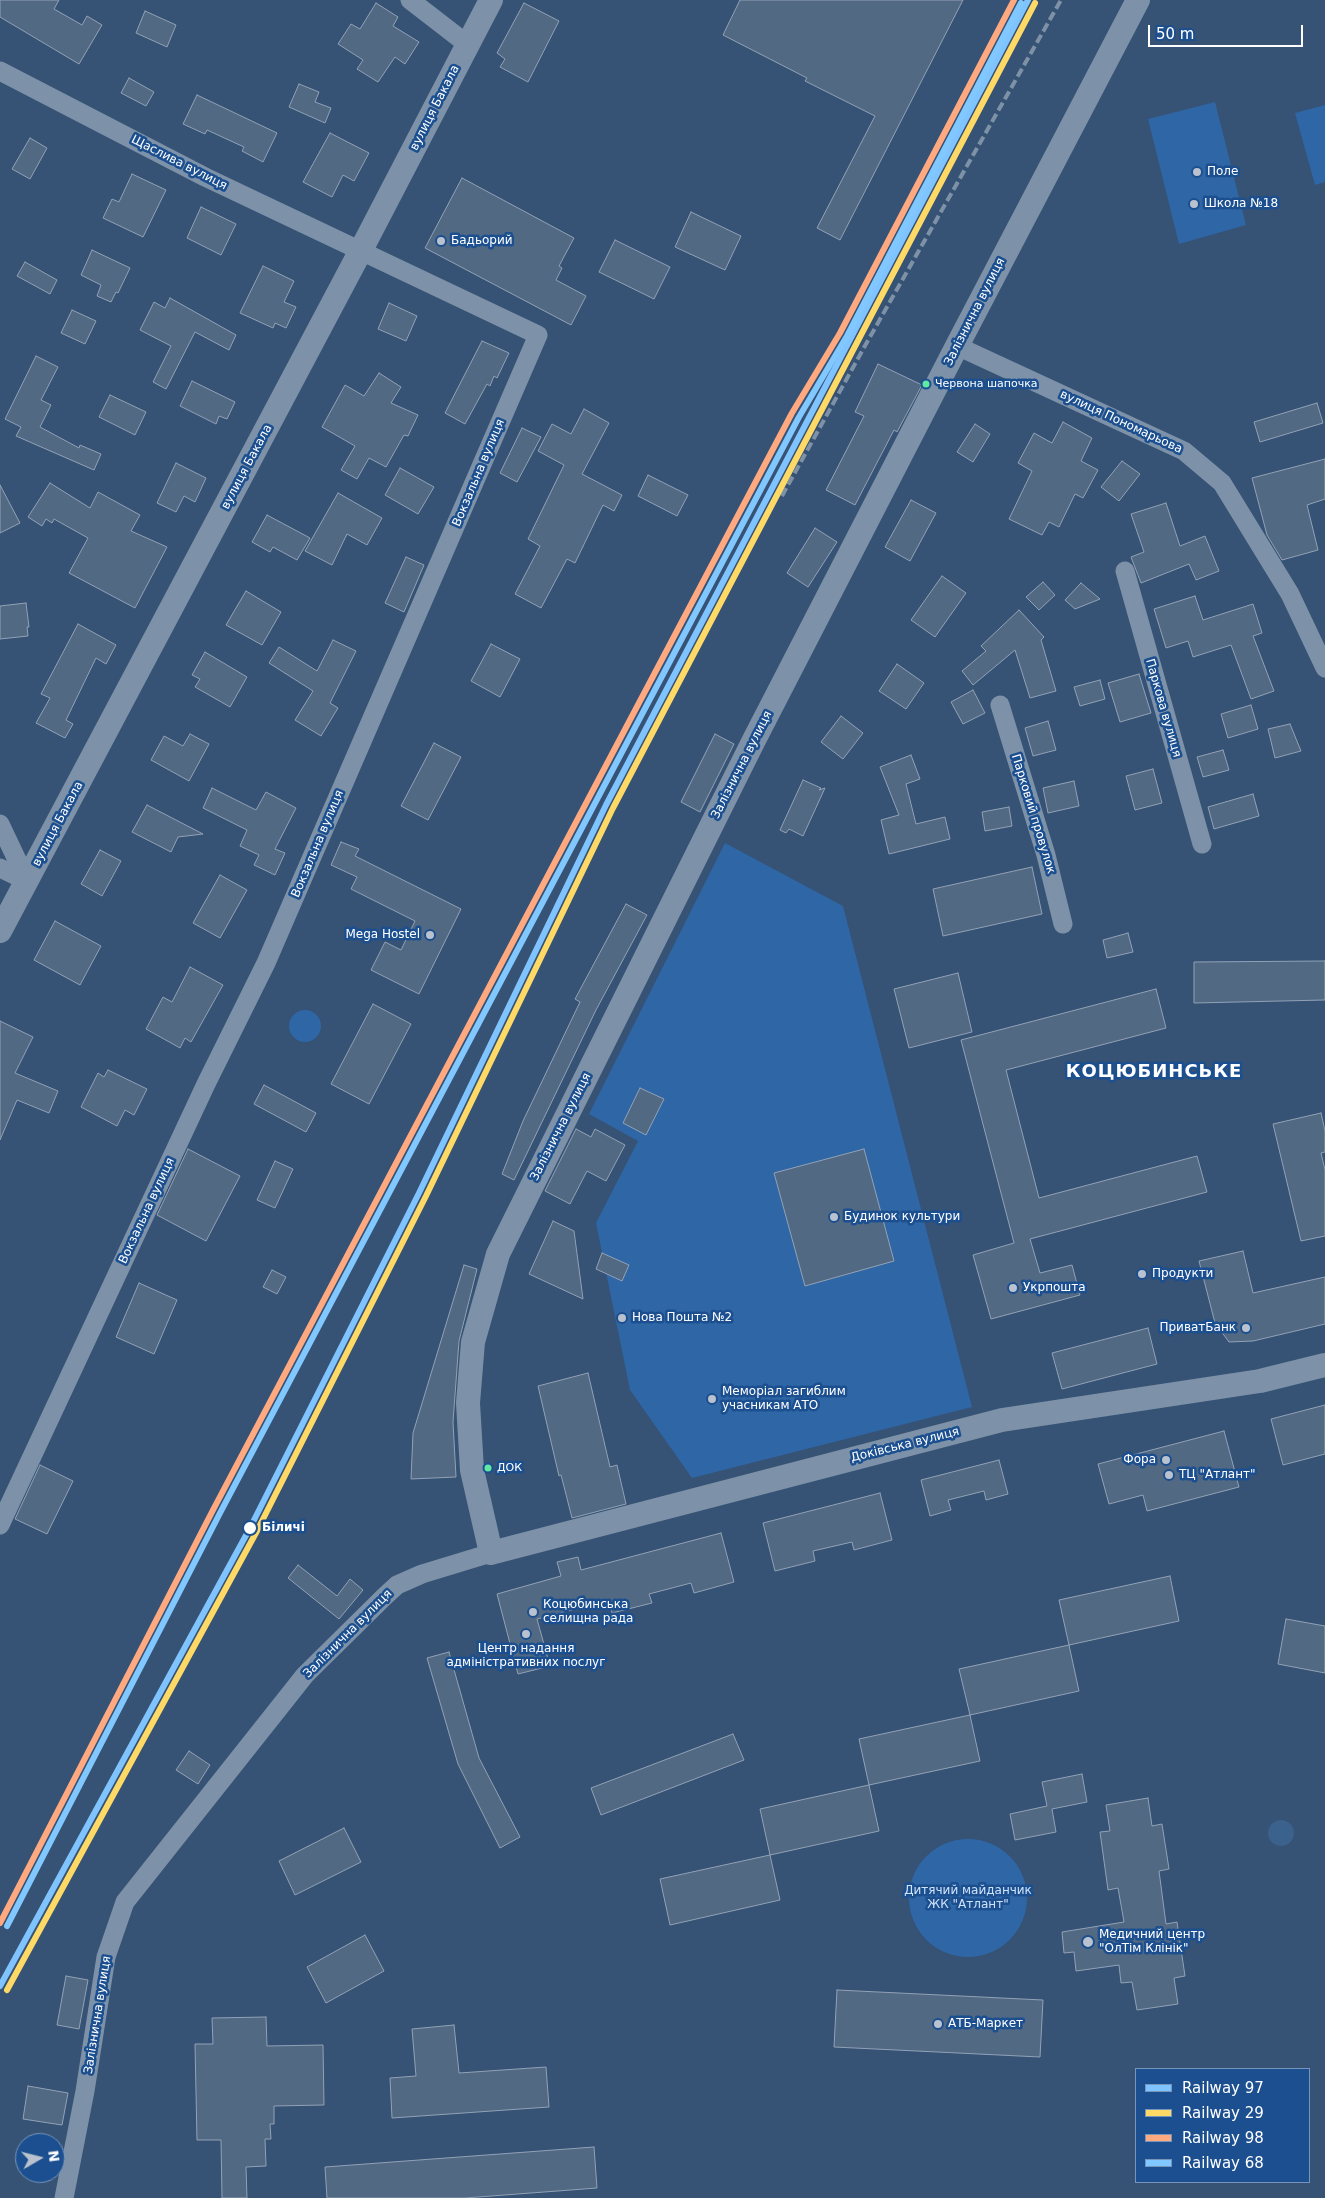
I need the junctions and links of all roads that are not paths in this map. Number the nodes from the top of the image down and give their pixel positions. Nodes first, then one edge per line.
1 (410, 0) edge
2 (490, 0) edge
3 (1138, 0) edge
4 (467, 44) junction
5 (0, 71) edge
6 (360, 252) junction
7 (957, 346) junction
8 (1125, 572) dead end
9 (1325, 668) edge
10 (1000, 705) dead end
11 (0, 824) edge
12 (1202, 844) dead end
13 (0, 868) edge
14 (27, 881) junction
15 (1063, 924) dead end
16 (0, 931) edge
17 (1325, 1365) edge
18 (0, 1525) edge
19 (491, 1553) junction
20 (64, 2198) edge

1 - 4 street
2 - 4 street, вулиця Бакала
3 - 7 street, Залізнична вулиця
4 - 6 street, вулиця Бакала
5 - 6 street, Щаслива вулиця
6 - 14 street, вулиця Бакала
6 - 18 street, Вокзальна вулиця
7 - 9 street, вулиця Пономарьова
7 - 19 street, Залізнична вулиця
8 - 12 street, Паркова вулиця
10 - 15 street, Парковий провулок
11 - 14 street
13 - 14 street
14 - 16 street, вулиця Бакала
17 - 19 street, Доківська вулиця
19 - 20 street, Залізнична вулиця

